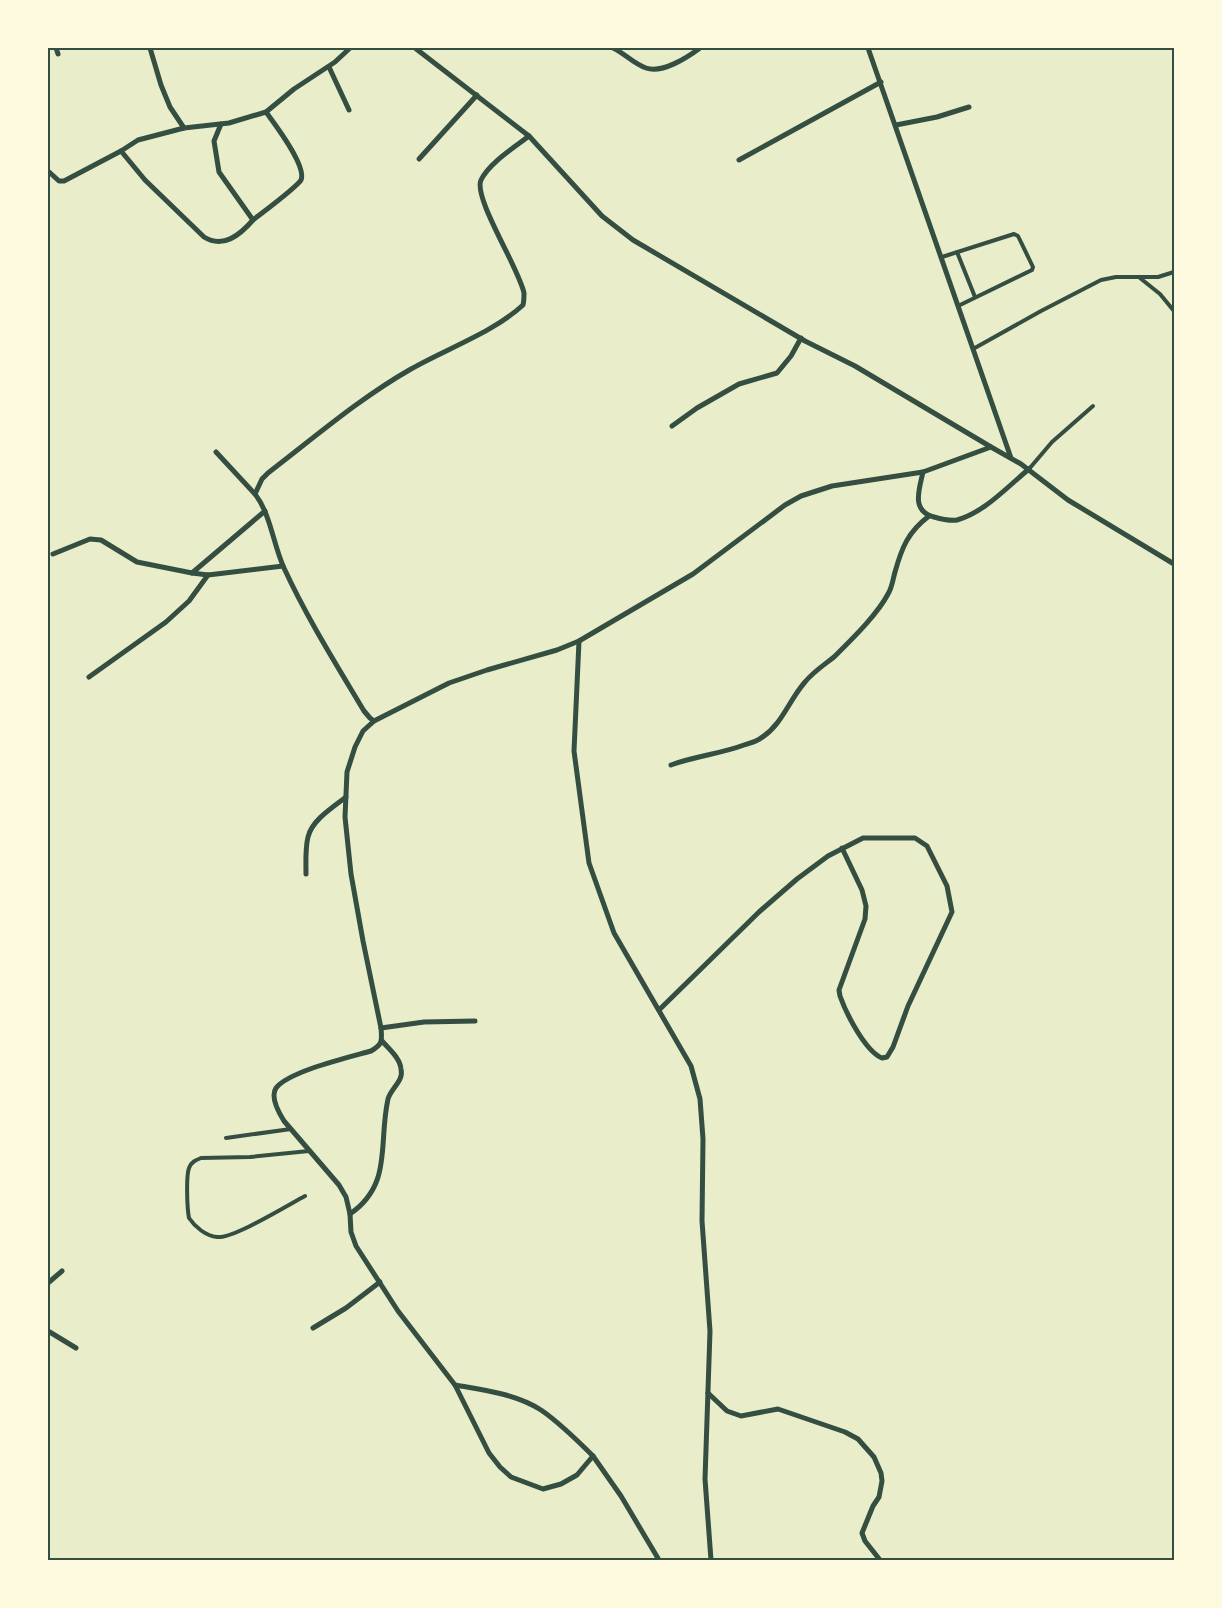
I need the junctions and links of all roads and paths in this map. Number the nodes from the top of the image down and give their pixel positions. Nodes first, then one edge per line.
1 (56, 48) edge
2 (150, 48) edge
3 (350, 48) edge
4 (415, 48) edge
5 (612, 48) edge
6 (700, 48) edge
7 (868, 48) edge
8 (58, 54) dead end
9 (328, 67) junction
10 (881, 82) junction
11 (477, 94) junction
12 (969, 107) dead end
13 (349, 110) dead end
14 (266, 112) junction
15 (221, 124) junction
16 (896, 125) junction
17 (184, 128) junction
18 (529, 136) junction
19 (120, 151) junction
20 (419, 159) dead end
21 (739, 160) dead end
22 (48, 171) edge
23 (253, 220) junction
24 (957, 252) junction
25 (942, 257) junction
26 (1174, 272) edge
27 (1140, 278) junction
28 (975, 298) junction
29 (958, 306) junction
30 (1174, 311) edge
31 (801, 338) junction
32 (973, 349) junction
33 (1093, 406) dead end
34 (672, 426) dead end
35 (991, 447) junction
36 (216, 452) dead end
37 (1011, 458) junction
38 (1029, 469) junction
39 (923, 472) junction
40 (255, 494) junction
41 (265, 511) junction
42 (929, 516) junction
43 (53, 554) dead end
44 (1174, 564) edge
45 (283, 566) junction
46 (192, 573) junction
47 (208, 575) junction
48 (579, 641) junction
49 (89, 677) dead end
50 (374, 721) junction
51 (671, 765) dead end
52 (346, 797) junction
53 (842, 848) junction
54 (306, 874) dead end
55 (659, 1010) junction
56 (474, 1021) dead end
57 (381, 1028) junction
58 (382, 1041) junction
59 (291, 1129) junction
60 (226, 1138) dead end
61 (309, 1151) junction
62 (305, 1196) dead end
63 (350, 1214) junction
64 (62, 1271) dead end
65 (380, 1282) junction
66 (48, 1283) edge
67 (313, 1328) dead end
68 (48, 1331) edge
69 (76, 1348) dead end
70 (455, 1385) junction
71 (708, 1393) junction
72 (594, 1456) junction
73 (658, 1560) edge
74 (711, 1560) edge
75 (880, 1560) edge

1 - 8 street
2 - 17 street
3 - 9 street
4 - 11 street
5 - 6 street
7 - 10 street
9 - 13 street
9 - 14 street
10 - 16 street
10 - 21 street
11 - 18 street
11 - 20 street
12 - 16 street
14 - 15 street
14 - 23 street
15 - 17 street
15 - 23 street
16 - 25 street
17 - 19 street
18 - 31 street
18 - 40 street
19 - 22 street
19 - 23 street
24 - 25 lane
24 - 28 lane
24 - 28 lane
25 - 29 street
26 - 27 lane
27 - 30 lane
27 - 32 lane
28 - 29 lane
29 - 32 street
31 - 34 street
31 - 35 street
32 - 37 street
33 - 38 lane
35 - 37 street
35 - 39 street
36 - 40 street
37 - 38 street
38 - 42 street
38 - 44 street
39 - 42 street
39 - 48 street
40 - 41 street
41 - 45 street
41 - 46 street
42 - 51 street
43 - 46 street
45 - 47 street
45 - 50 street
46 - 47 street
47 - 49 street
48 - 50 street
48 - 55 street
50 - 52 street
52 - 54 street
52 - 57 street
53 - 53 street
53 - 55 street
55 - 71 street
56 - 57 street
57 - 58 street
58 - 59 street
58 - 63 street
59 - 60 lane
59 - 61 street
61 - 62 lane
61 - 63 street
63 - 65 street
64 - 66 street
65 - 67 street
65 - 70 street
68 - 69 street
70 - 72 street
70 - 72 street
71 - 74 street
71 - 75 street
72 - 73 street

